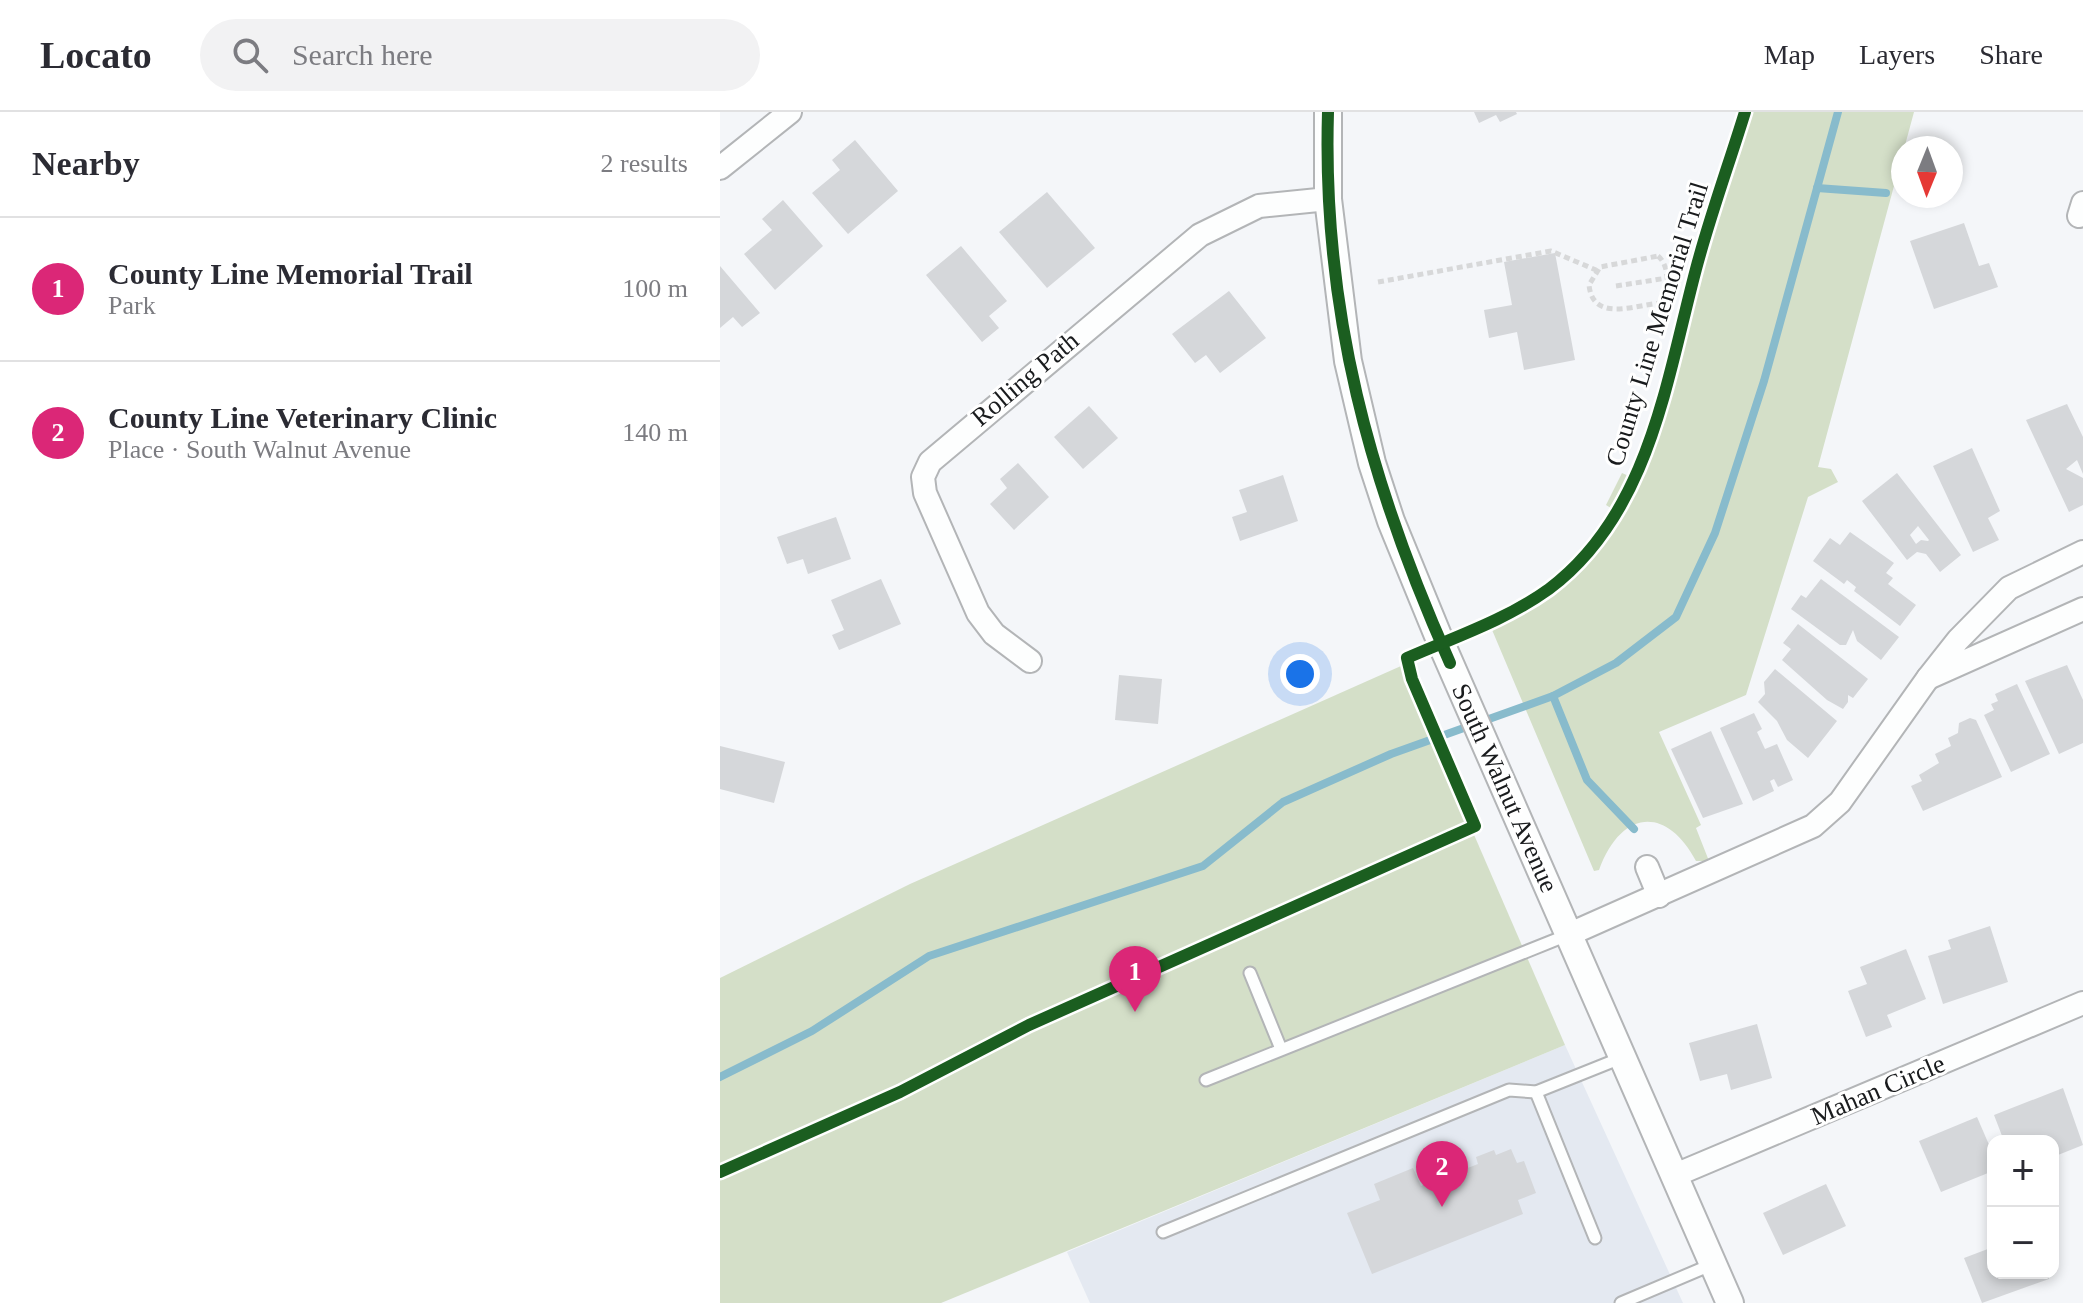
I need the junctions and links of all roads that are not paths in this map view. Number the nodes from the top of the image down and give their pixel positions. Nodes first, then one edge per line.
1 (790, 112) edge
2 (1328, 112) edge
3 (720, 168) edge
4 (1328, 199) junction
5 (2083, 552) edge
6 (2083, 609) edge
7 (1030, 661) dead end
8 (1928, 678) junction
9 (1647, 867) dead end
10 (1659, 896) junction
11 (1570, 934) junction
12 (1250, 973) dead end
13 (2083, 1003) edge
14 (1281, 1049) junction
15 (1621, 1058) junction
16 (1206, 1080) dead end
17 (1536, 1092) junction
18 (1673, 1176) junction
19 (1163, 1232) dead end
20 (1595, 1238) dead end
21 (1714, 1264) junction
22 (1621, 1303) edge
23 (1730, 1303) edge

1 - 3 street
2 - 4 street, South Walnut Avenue
4 - 7 street, Rolling Path
4 - 11 street, South Walnut Avenue
5 - 8 street
6 - 8 street
8 - 10 street
9 - 10 street
10 - 11 street
11 - 14 lane
11 - 15 street, South Walnut Avenue
12 - 14 lane
13 - 18 street, Mahan Circle
14 - 16 lane
15 - 17 lane
15 - 18 street, South Walnut Avenue
17 - 19 lane
17 - 20 lane
18 - 21 street, South Walnut Avenue
21 - 22 lane
21 - 23 street, South Walnut Avenue

